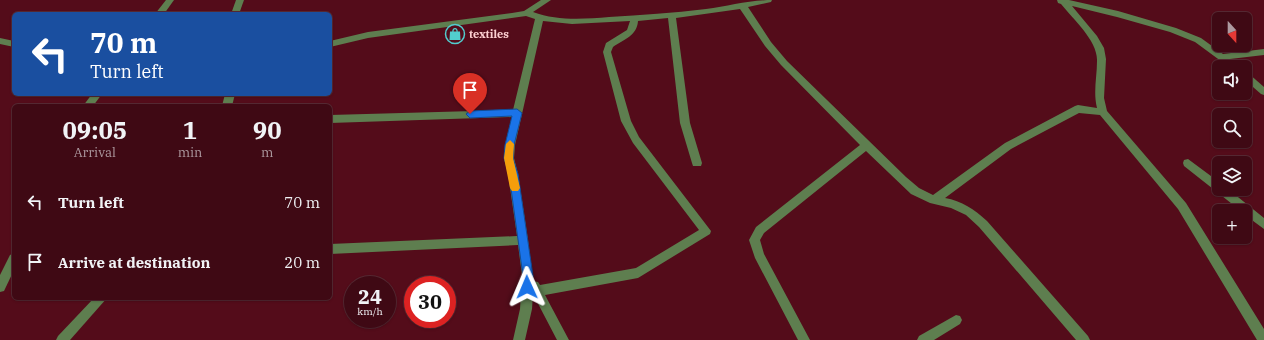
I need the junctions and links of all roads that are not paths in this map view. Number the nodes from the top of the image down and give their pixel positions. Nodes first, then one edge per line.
1 (170, 0) edge
2 (240, 0) edge
3 (547, 0) edge
4 (768, 0) edge
5 (1060, 1) edge
6 (743, 6) junction
7 (161, 12) edge
8 (236, 12) edge
9 (526, 13) junction
10 (672, 15) junction
11 (539, 18) junction
12 (634, 18) junction
13 (0, 41) edge
14 (12, 44) edge
15 (332, 44) edge
16 (1264, 52) edge
17 (1222, 57) junction
18 (1226, 60) edge
19 (1252, 81) edge
20 (1264, 92) edge
21 (1103, 112) junction
22 (517, 113) junction
23 (332, 119) edge
24 (867, 145) junction
25 (1188, 162) dead end
26 (697, 163) dead end
27 (1212, 182) edge
28 (1230, 196) edge
29 (934, 200) junction
30 (1264, 224) edge
31 (523, 240) junction
32 (332, 249) edge
33 (11, 268) edge
34 (528, 276) junction
35 (0, 287) edge
36 (537, 291) junction
37 (99, 300) edge
38 (956, 320) dead end
39 (62, 340) edge
40 (519, 340) edge
41 (563, 340) edge
42 (804, 340) edge
43 (923, 340) edge
44 (1084, 340) edge
45 (1264, 340) edge

1 - 7 street
2 - 8 street
3 - 9 street
4 - 6 street
5 - 17 street
5 - 21 street
6 - 10 street
6 - 24 street
9 - 11 street
9 - 15 street
10 - 12 street
10 - 26 street
11 - 12 street
11 - 22 street
12 - 36 street
13 - 14 street
16 - 17 street
17 - 18 street
19 - 20 street
21 - 29 street
21 - 45 street
22 - 23 street
22 - 31 street
24 - 29 street
24 - 42 street
25 - 27 street
28 - 30 street
29 - 44 street
31 - 32 street
31 - 34 street
33 - 35 street
34 - 36 street
34 - 40 street
36 - 41 street
37 - 39 street
38 - 43 street

